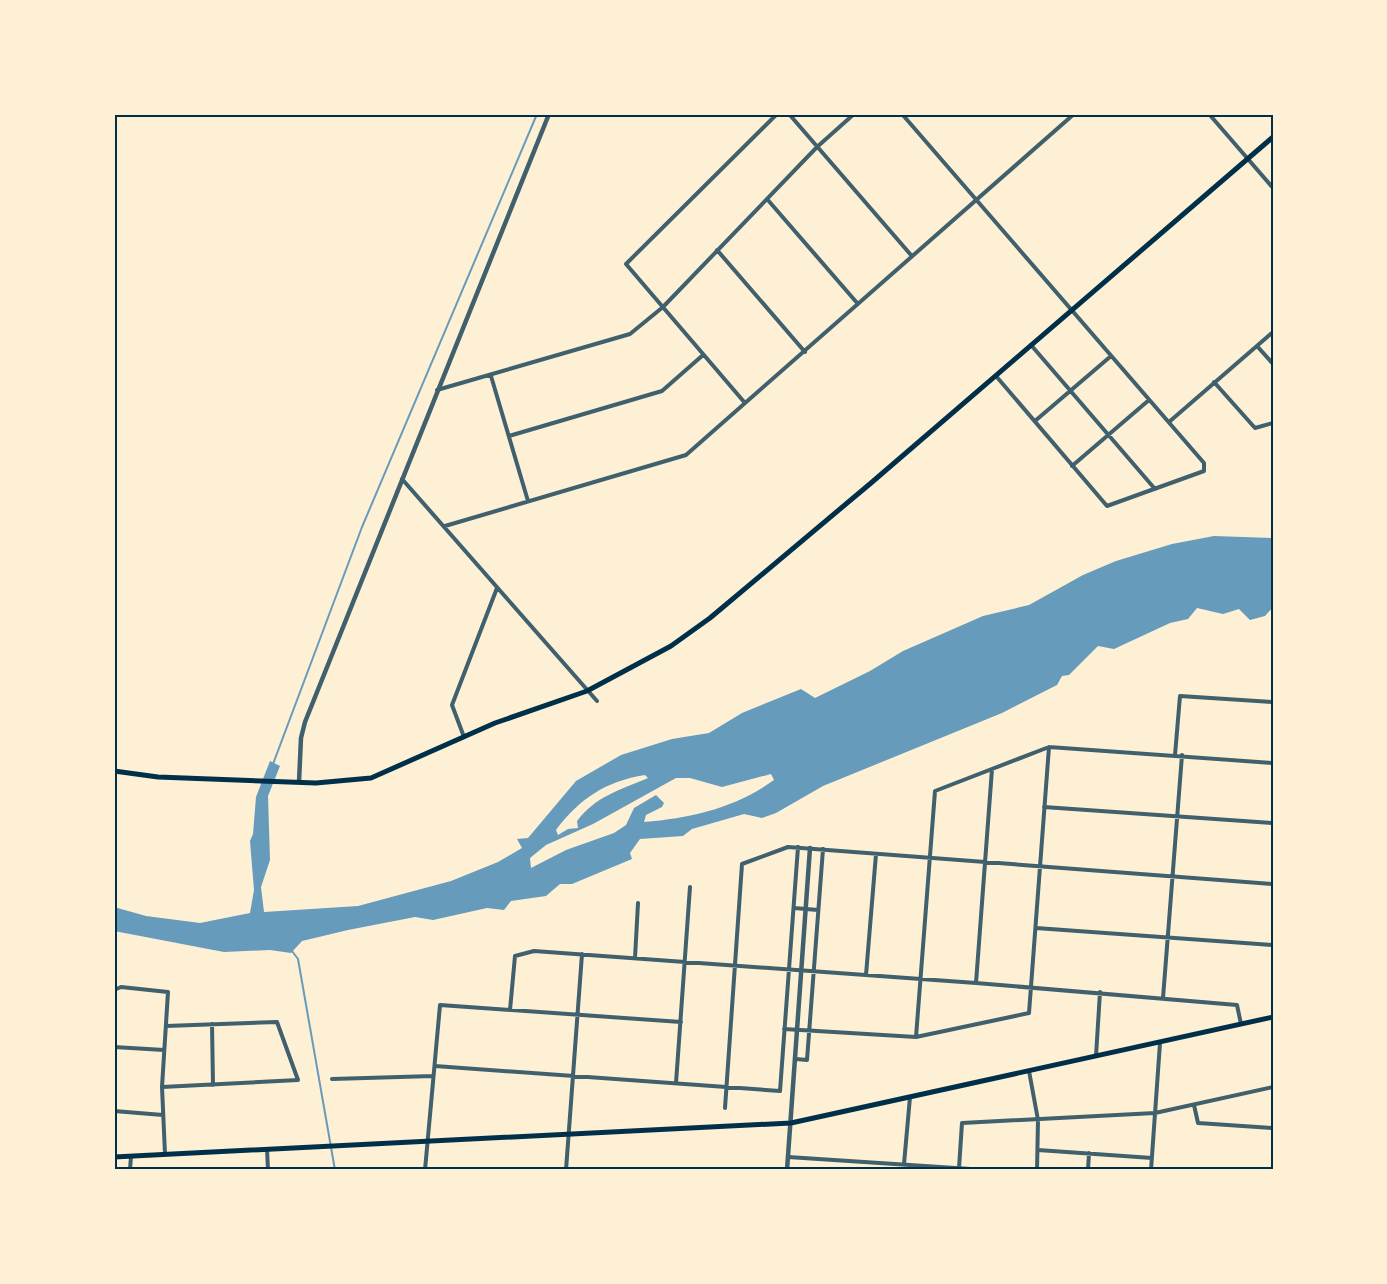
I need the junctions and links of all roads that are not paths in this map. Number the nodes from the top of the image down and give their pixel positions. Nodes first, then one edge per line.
1 (549, 114) edge
2 (777, 114) edge
3 (789, 114) edge
4 (854, 114) edge
5 (902, 114) edge
6 (1074, 114) edge
7 (1209, 114) edge
8 (1273, 137) edge
9 (817, 147) junction
10 (1248, 159) junction
11 (1273, 188) edge
12 (767, 199) junction
13 (976, 200) junction
14 (717, 250) junction
15 (911, 255) junction
16 (858, 304) junction
17 (663, 307) junction
18 (1072, 310) junction
19 (1273, 332) edge
20 (1031, 345) junction
21 (1257, 346) junction
22 (805, 352) junction
23 (703, 355) junction
24 (1111, 356) junction
25 (1273, 364) edge
26 (491, 376) junction
27 (996, 376) junction
28 (1214, 382) junction
29 (1071, 389) junction
30 (437, 390) junction
31 (1149, 399) junction
32 (745, 403) junction
33 (1035, 421) junction
34 (1169, 422) junction
35 (1273, 423) edge
36 (1110, 433) junction
37 (509, 436) junction
38 (1072, 466) junction
39 (402, 478) junction
40 (1155, 489) junction
41 (528, 501) junction
42 (445, 526) junction
43 (497, 588) junction
44 (587, 691) junction
45 (597, 701) dead end
46 (1273, 702) edge
47 (464, 736) junction
48 (1049, 747) junction
49 (1175, 755) junction
50 (1182, 755) junction
51 (1273, 763) edge
52 (992, 769) junction
53 (114, 771) edge
54 (298, 782) junction
55 (1044, 807) junction
56 (1177, 816) junction
57 (1273, 824) edge
58 (798, 847) junction
59 (810, 848) junction
60 (823, 849) junction
61 (876, 854) junction
62 (929, 859) junction
63 (985, 863) junction
64 (1041, 867) junction
65 (1172, 876) junction
66 (1273, 884) edge
67 (690, 887) dead end
68 (638, 903) dead end
69 (794, 908) junction
70 (806, 909) junction
71 (818, 910) junction
72 (1036, 928) junction
73 (1168, 937) junction
74 (1273, 945) edge
75 (582, 954) junction
76 (635, 958) junction
77 (686, 962) junction
78 (736, 966) junction
79 (789, 969) junction
80 (801, 970) junction
81 (813, 971) junction
82 (866, 975) junction
83 (920, 978) junction
84 (976, 983) junction
85 (1031, 987) junction
86 (114, 990) edge
87 (1100, 992) junction
88 (1163, 998) junction
89 (510, 1010) junction
90 (578, 1015) junction
91 (1273, 1017) edge
92 (681, 1022) junction
93 (212, 1024) junction
94 (1241, 1024) junction
95 (166, 1026) junction
96 (784, 1029) junction
97 (797, 1030) junction
98 (809, 1030) junction
99 (916, 1037) junction
100 (1160, 1042) junction
101 (114, 1047) edge
102 (164, 1050) junction
103 (1096, 1057) junction
104 (796, 1059) junction
105 (435, 1066) junction
106 (1029, 1071) junction
107 (433, 1076) junction
108 (573, 1076) junction
109 (332, 1079) dead end
110 (676, 1083) junction
111 (213, 1085) junction
112 (162, 1087) junction
113 (727, 1087) junction
114 (1273, 1087) edge
115 (910, 1096) junction
116 (1194, 1105) junction
117 (725, 1108) dead end
118 (114, 1111) edge
119 (1155, 1113) junction
120 (163, 1115) junction
121 (1038, 1120) junction
122 (791, 1123) junction
123 (1273, 1128) edge
124 (569, 1135) junction
125 (426, 1142) junction
126 (267, 1149) junction
127 (1038, 1150) junction
128 (165, 1154) junction
129 (1089, 1154) junction
130 (131, 1156) junction
131 (114, 1157) edge
132 (788, 1157) junction
133 (1152, 1158) junction
134 (903, 1164) junction
135 (959, 1168) junction
136 (130, 1170) edge
137 (268, 1170) edge
138 (425, 1170) edge
139 (566, 1170) edge
140 (787, 1170) edge
141 (986, 1170) edge
142 (1037, 1170) edge
143 (1088, 1170) edge
144 (1151, 1170) edge

1 - 30 street
2 - 17 street
3 - 9 street
4 - 9 street
5 - 13 street
6 - 13 street
7 - 10 street
8 - 10 main road
9 - 12 street
9 - 15 street
10 - 11 street
10 - 18 main road
12 - 14 street
12 - 16 street
13 - 15 street
13 - 18 street
14 - 17 street
14 - 22 street
15 - 16 street
16 - 22 street
17 - 23 street
17 - 26 street
18 - 20 main road
18 - 24 street
19 - 21 street
20 - 27 main road
20 - 29 street
21 - 25 street
21 - 28 street
22 - 32 street
23 - 32 street
23 - 37 street
24 - 29 street
24 - 31 street
26 - 30 street
26 - 37 street
27 - 33 street
27 - 44 main road
28 - 34 street
28 - 35 street
29 - 33 street
29 - 36 street
30 - 39 street
31 - 34 street
31 - 36 street
32 - 41 street
33 - 38 street
34 - 40 street
36 - 38 street
36 - 40 street
37 - 41 street
38 - 40 street
39 - 42 street
39 - 54 street
41 - 42 street
42 - 43 street
43 - 44 street
43 - 47 street
44 - 45 street
44 - 47 main road
46 - 49 street
47 - 54 main road
48 - 49 street
48 - 52 street
48 - 55 street
49 - 50 street
50 - 51 street
50 - 56 street
52 - 62 street
52 - 63 street
53 - 54 main road
55 - 56 street
55 - 64 street
56 - 57 street
56 - 65 street
58 - 59 street
58 - 69 street
58 - 78 street
59 - 60 street
59 - 70 street
60 - 61 street
60 - 71 street
61 - 62 street
61 - 82 street
62 - 63 street
62 - 83 street
63 - 64 street
63 - 84 street
64 - 65 street
64 - 72 street
65 - 66 street
65 - 73 street
67 - 77 street
68 - 76 street
69 - 70 street
69 - 79 street
70 - 71 street
70 - 80 street
71 - 81 street
72 - 73 street
72 - 85 street
73 - 74 street
73 - 88 street
75 - 76 street
75 - 89 street
75 - 90 street
76 - 77 street
77 - 78 street
77 - 92 street
78 - 79 street
78 - 113 street
79 - 80 street
79 - 96 street
80 - 81 street
80 - 97 street
81 - 82 street
81 - 98 street
82 - 83 street
83 - 84 street
83 - 99 street
84 - 85 street
85 - 87 street
85 - 99 street
86 - 95 street
87 - 88 street
87 - 103 street
88 - 94 street
89 - 90 street
89 - 105 street
90 - 92 street
90 - 108 street
91 - 94 main road
92 - 110 street
93 - 95 street
93 - 111 street
93 - 111 street
94 - 100 main road
95 - 102 street
96 - 97 street
96 - 113 street
97 - 98 street
97 - 104 street
98 - 99 street
98 - 104 street
100 - 103 main road
100 - 119 street
101 - 102 street
102 - 112 street
103 - 106 main road
104 - 122 street
105 - 107 street
105 - 108 street
106 - 115 main road
106 - 121 street
107 - 109 street
107 - 125 street
108 - 110 street
108 - 124 street
110 - 113 street
111 - 112 street
112 - 120 street
113 - 117 street
114 - 116 street
115 - 122 main road
115 - 134 street
116 - 119 street
116 - 123 street
118 - 120 street
119 - 121 street
119 - 133 street
120 - 128 street
121 - 127 street
121 - 135 street
122 - 124 main road
122 - 132 street
124 - 125 main road
124 - 139 street
125 - 126 main road
125 - 138 street
126 - 128 main road
126 - 137 street
127 - 129 street
127 - 142 street
128 - 130 main road
129 - 133 street
129 - 143 street
130 - 131 main road
130 - 136 street
132 - 134 street
132 - 140 street
133 - 144 street
134 - 135 street
135 - 141 street

